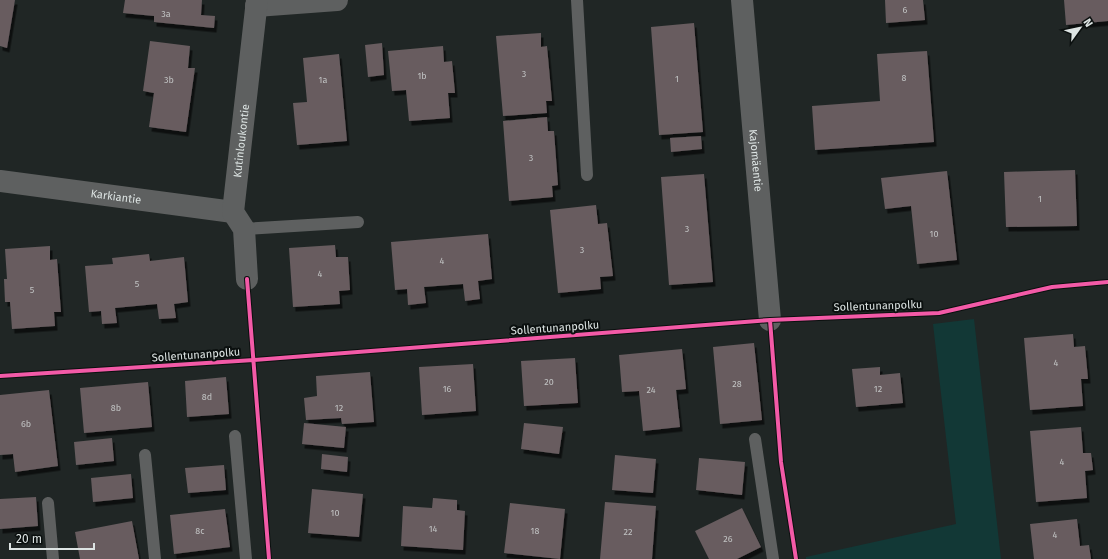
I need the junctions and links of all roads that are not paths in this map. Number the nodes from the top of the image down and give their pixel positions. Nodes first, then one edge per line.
1 (337, 0) edge
2 (577, 0) edge
3 (742, 0) edge
4 (257, 3) edge
5 (587, 175) dead end
6 (0, 181) edge
7 (238, 221) junction
8 (358, 222) dead end
9 (247, 279) dead end
10 (770, 320) dead end
11 (235, 436) dead end
12 (755, 439) dead end
13 (145, 455) dead end
14 (48, 503) dead end
15 (53, 559) edge
16 (155, 559) edge
17 (246, 559) edge
18 (773, 559) edge

1 - 4 street
2 - 5 lane
3 - 10 street, Kajomäentie
4 - 7 street, Kutinloukontie
6 - 7 street, Karkiantie
7 - 8 lane
7 - 9 street, Kutinloukontie
11 - 17 lane
12 - 18 lane
13 - 16 lane
14 - 15 lane

